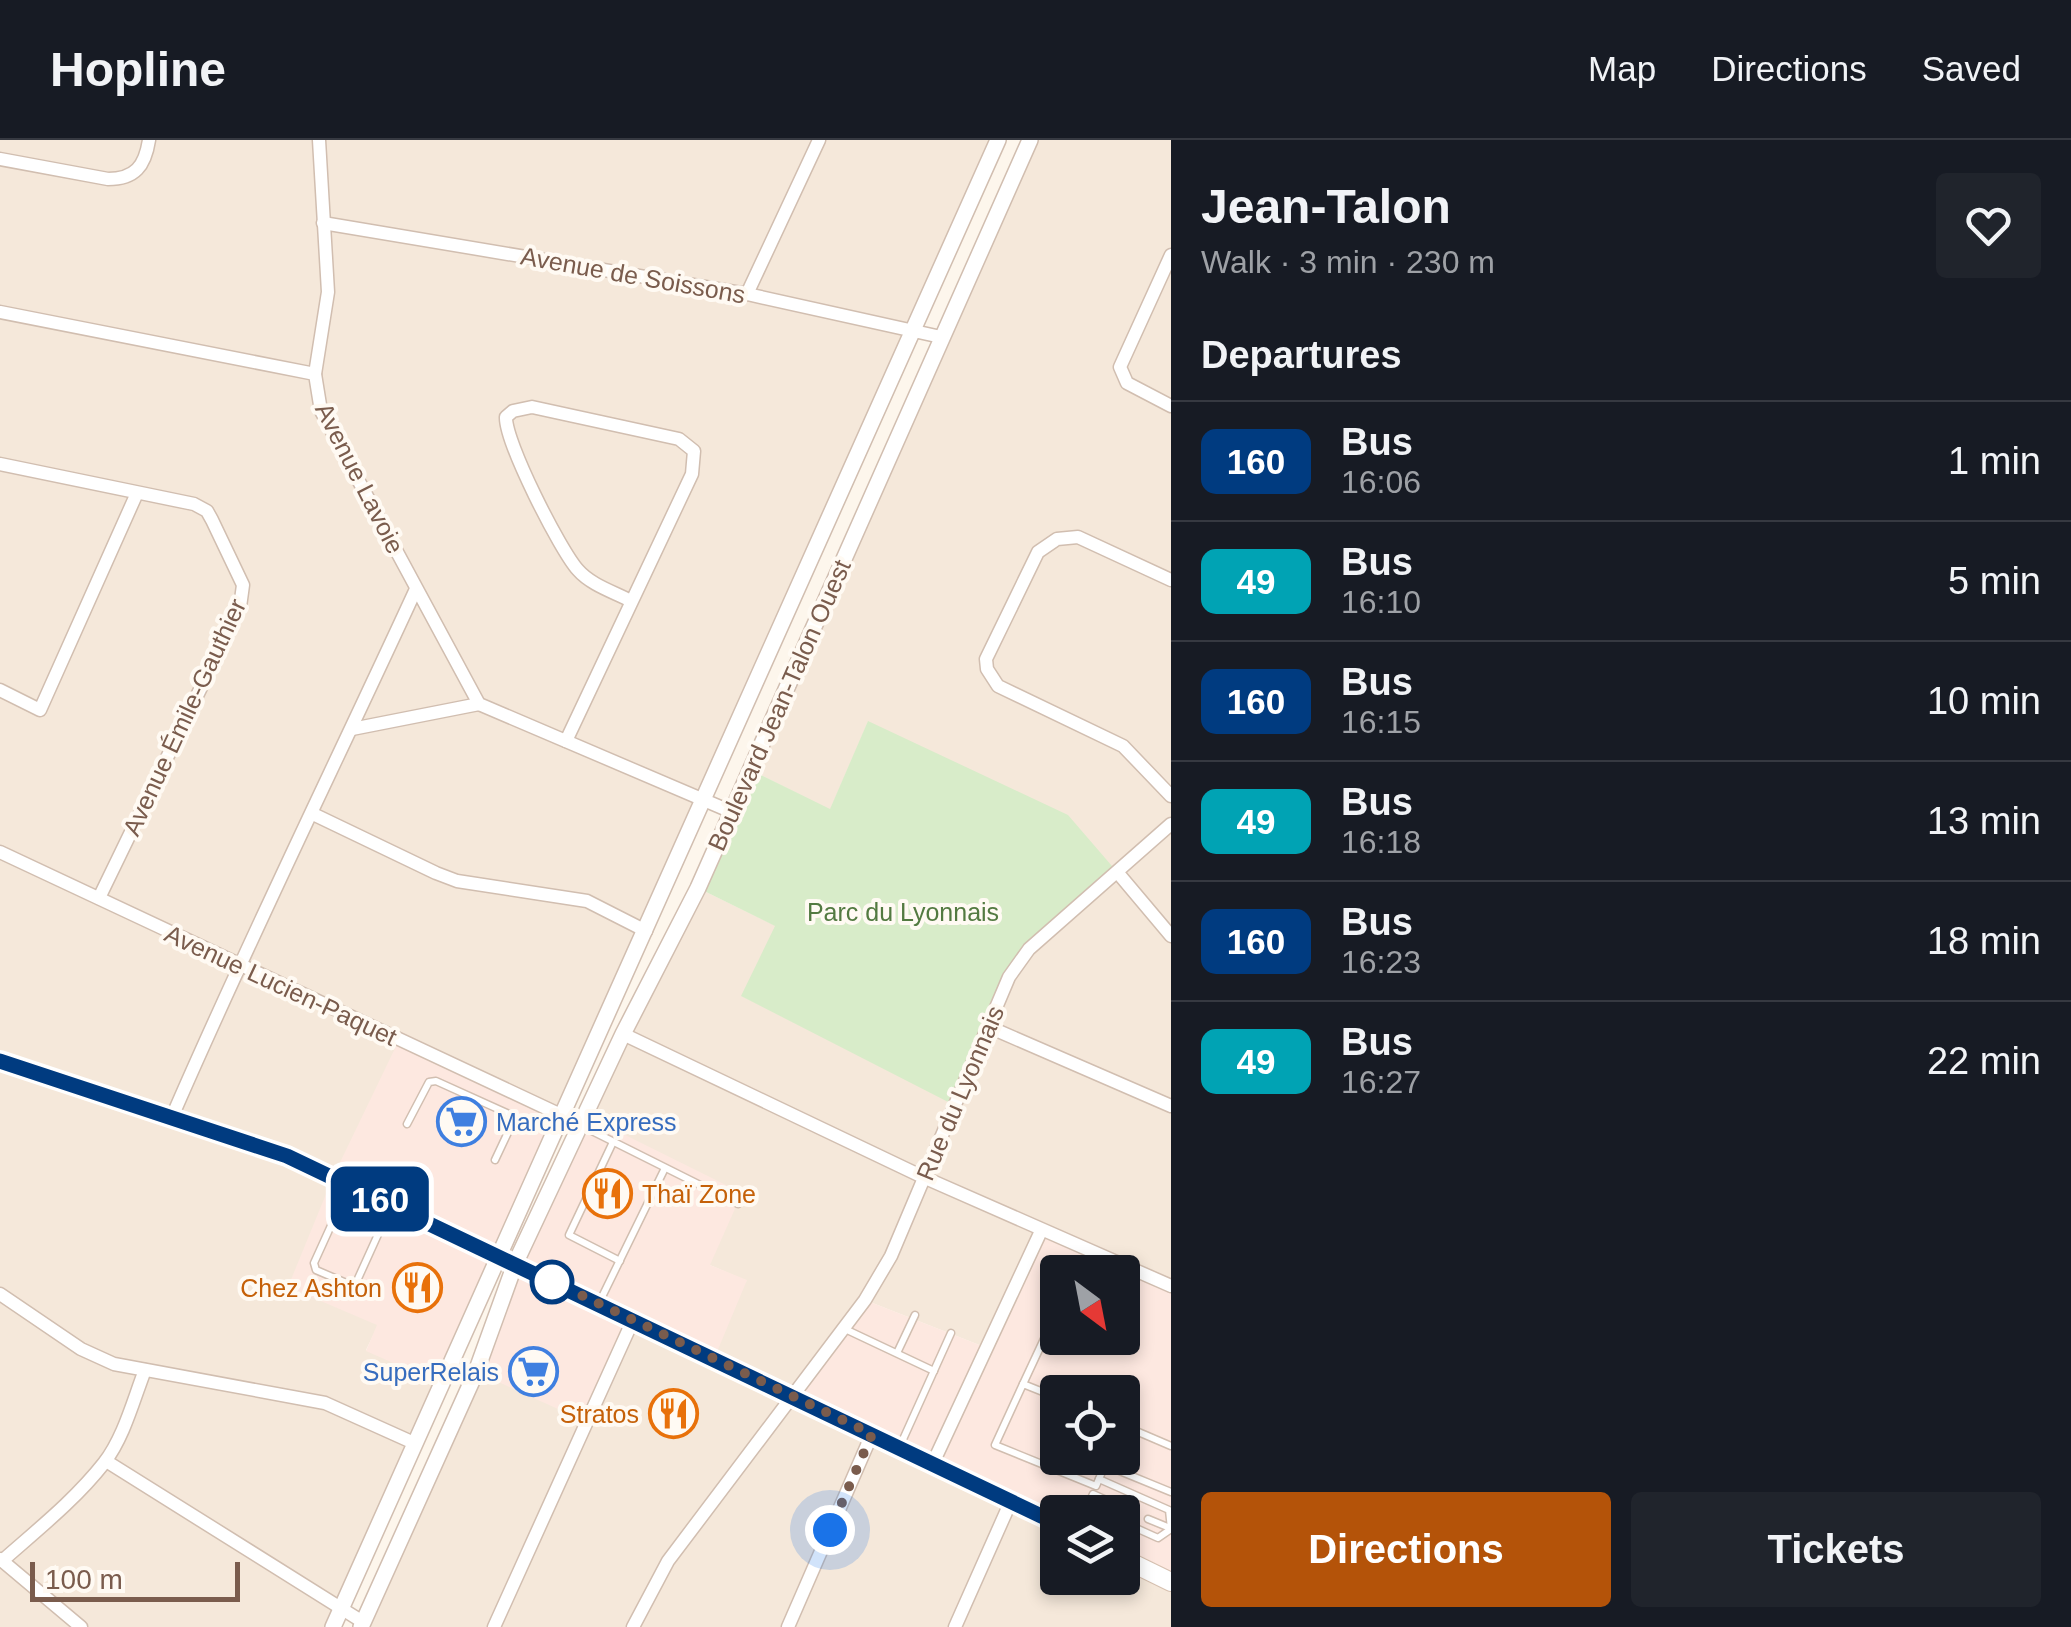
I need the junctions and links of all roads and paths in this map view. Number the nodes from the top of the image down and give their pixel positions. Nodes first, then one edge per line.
1 (149, 140) edge
2 (320, 140) edge
3 (819, 140) edge
4 (998, 140) edge
5 (1030, 140) edge
6 (0, 159) edge
7 (323, 223) junction
8 (1171, 255) edge
9 (747, 294) junction
10 (0, 312) edge
11 (912, 332) junction
12 (941, 337) junction
13 (315, 374) junction
14 (1171, 406) edge
15 (0, 464) edge
16 (137, 493) junction
17 (1171, 580) edge
18 (416, 589) junction
19 (632, 601) junction
20 (0, 690) edge
21 (478, 704) junction
22 (352, 728) junction
23 (566, 741) junction
24 (1171, 796) edge
25 (704, 800) junction
26 (732, 812) junction
27 (313, 814) junction
28 (1171, 824) edge
29 (0, 852) edge
30 (1118, 873) junction
31 (99, 898) junction
32 (646, 930) junction
33 (1171, 936) edge
34 (238, 966) junction
35 (989, 1028) junction
36 (623, 1034) junction
37 (0, 1061) edge
38 (1171, 1106) edge
39 (563, 1116) junction
40 (172, 1117) junction
41 (407, 1124) dead end
42 (581, 1126) junction
43 (612, 1142) junction
44 (494, 1160) dead end
45 (666, 1168) junction
46 (923, 1178) junction
47 (349, 1185) junction
48 (738, 1204) dead end
49 (392, 1205) junction
50 (1041, 1231) junction
51 (507, 1260) junction
52 (620, 1261) junction
53 (1171, 1286) edge
54 (0, 1294) edge
55 (598, 1304) junction
56 (916, 1315) dead end
57 (632, 1320) junction
58 (844, 1328) junction
59 (950, 1332) dead end
60 (1040, 1348) edge
61 (897, 1353) junction
62 (145, 1370) junction
63 (934, 1371) junction
64 (1023, 1384) junction
65 (1040, 1391) edge
66 (792, 1396) junction
67 (1140, 1432) edge
68 (872, 1434) junction
69 (414, 1443) junction
70 (1171, 1446) edge
71 (899, 1447) junction
72 (106, 1461) junction
73 (933, 1464) junction
74 (1101, 1475) edge
75 (1136, 1475) edge
76 (1096, 1486) junction
77 (1171, 1492) edge
78 (1092, 1495) edge
79 (1107, 1495) edge
80 (1011, 1500) junction
81 (1040, 1515) edge
82 (1148, 1518) dead end
83 (1171, 1529) edge
84 (1140, 1530) edge
85 (1, 1560) edge
86 (1140, 1567) edge
87 (1170, 1581) edge
88 (341, 1610) junction
89 (362, 1624) edge
90 (81, 1627) edge
91 (333, 1627) edge
92 (494, 1627) edge
93 (633, 1627) edge
94 (788, 1627) edge
95 (954, 1627) edge

1 - 6 street
2 - 7 street
3 - 9 street
4 - 11 street, Boulevard Jean-Talon Ouest
5 - 12 street, Boulevard Jean-Talon Ouest
7 - 9 street, Avenue de Soissons
7 - 13 street
8 - 14 street
9 - 11 street, Avenue de Soissons
10 - 13 street, Avenue Lavoie
11 - 12 street, Avenue de Soissons
11 - 25 street, Boulevard Jean-Talon Ouest
12 - 26 street, Boulevard Jean-Talon Ouest
13 - 18 street, Avenue Lavoie
15 - 16 street, Avenue Émile-Gauthier
16 - 20 street
16 - 31 street, Avenue Émile-Gauthier
17 - 24 street
18 - 21 street, Avenue Lavoie
18 - 22 street
19 - 19 street
19 - 23 street
21 - 22 street
21 - 23 street
22 - 27 street
23 - 25 street
25 - 26 street
25 - 32 street, Boulevard Jean-Talon Ouest
26 - 36 street, Boulevard Jean-Talon Ouest
27 - 32 street
27 - 34 street
28 - 30 street, Rue du Lyonnais
29 - 31 street, Avenue Lucien-Paquet
30 - 33 street
30 - 35 street, Rue du Lyonnais
31 - 34 street, Avenue Lucien-Paquet
32 - 39 street, Boulevard Jean-Talon Ouest
34 - 39 street, Avenue Lucien-Paquet
34 - 40 street
35 - 38 street
35 - 46 street, Rue du Lyonnais
36 - 42 street, Boulevard Jean-Talon Ouest
36 - 46 street
37 - 40 main road
39 - 51 street, Boulevard Jean-Talon Ouest
40 - 47 main road
41 - 44 lane
42 - 43 lane
42 - 51 street, Boulevard Jean-Talon Ouest
43 - 45 lane
43 - 52 lane
45 - 48 lane
45 - 52 lane
46 - 50 street
46 - 58 street, Rue du Lyonnais
47 - 49 main road
47 - 49 lane
49 - 51 main road
50 - 53 street
50 - 73 street
51 - 55 main road
51 - 69 street
51 - 89 street
52 - 55 lane
54 - 62 street
55 - 57 main road
56 - 61 lane
57 - 66 main road
57 - 92 street
58 - 61 lane
58 - 66 street, Rue du Lyonnais
59 - 63 lane
60 - 64 lane
61 - 63 lane
62 - 69 street
62 - 72 street
63 - 71 lane
64 - 65 lane
64 - 76 lane
66 - 68 main road
66 - 93 street, Rue du Lyonnais
67 - 70 lane
68 - 71 main road
68 - 94 street
69 - 88 street
71 - 73 main road
72 - 85 street
72 - 88 street
73 - 80 main road
74 - 76 lane
75 - 77 lane
76 - 78 lane
76 - 79 lane
76 - 83 lane
80 - 81 main road
80 - 95 street
82 - 83 lane
83 - 84 lane
85 - 90 street
86 - 87 main road
88 - 89 street
88 - 91 street

